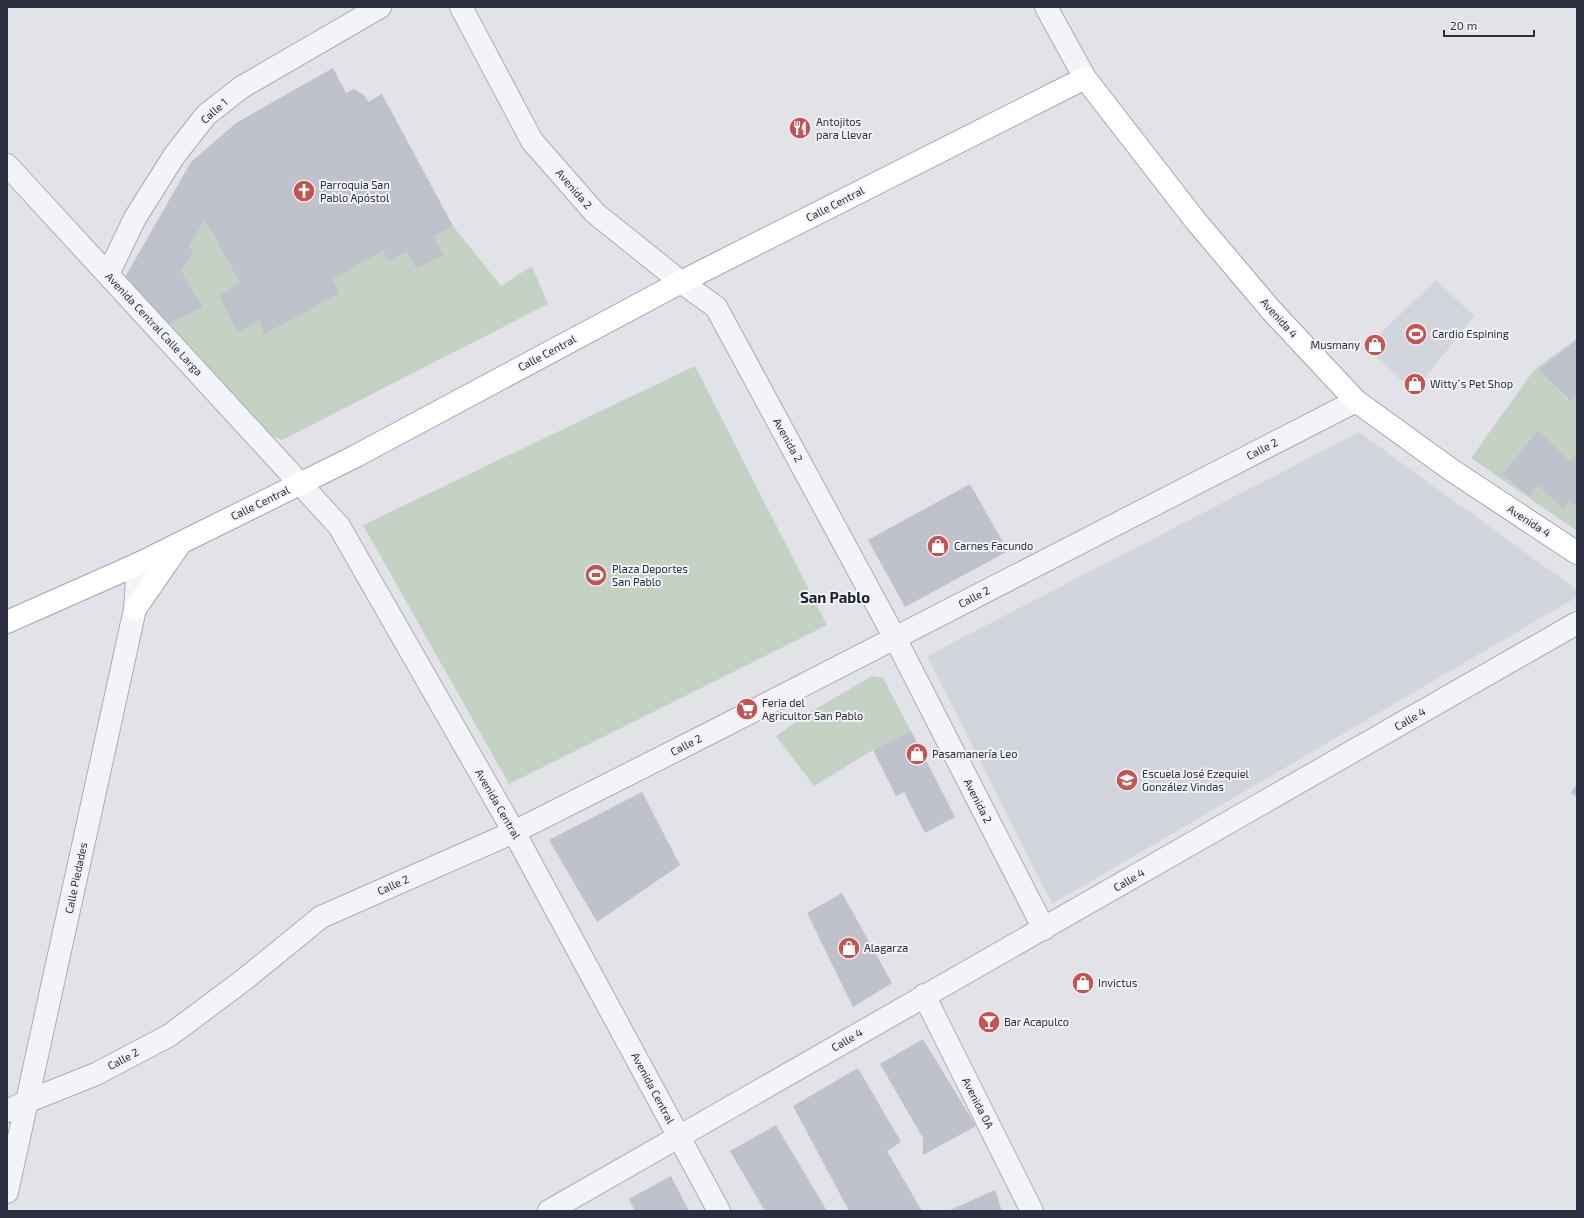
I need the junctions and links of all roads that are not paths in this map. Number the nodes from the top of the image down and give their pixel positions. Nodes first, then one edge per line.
1 (380, 7) edge
2 (461, 7) edge
3 (1046, 7) edge
4 (1085, 78) junction
5 (7, 165) edge
6 (108, 274) junction
7 (681, 282) junction
8 (1356, 400) junction
9 (301, 483) junction
10 (182, 542) junction
11 (1577, 553) edge
12 (138, 564) junction
13 (135, 609) junction
14 (7, 622) edge
15 (1577, 622) edge
16 (895, 638) junction
17 (514, 832) junction
18 (1044, 929) junction
19 (924, 995) junction
20 (26, 1102) junction
21 (7, 1111) edge
22 (679, 1136) junction
23 (7, 1192) edge
24 (549, 1211) edge
25 (719, 1211) edge
26 (1032, 1211) edge

1 - 6 street, Calle 1
2 - 7 street, Avenida 2
3 - 4 street
4 - 7 main road, Calle Central
4 - 8 main road, Avenida 4
5 - 6 street, Avenida Central Calle Larga
6 - 9 street, Avenida Central Calle Larga
7 - 9 main road, Calle Central
7 - 16 street, Avenida 2
8 - 11 main road, Avenida 4
8 - 16 street, Calle 2
9 - 10 main road, Calle Central
9 - 17 street, Avenida Central
10 - 12 main road, Calle Central
10 - 13 main road
12 - 13 street, Calle Piedades
12 - 14 main road, Calle Central
13 - 20 street, Calle Piedades
15 - 18 street, Calle 4
16 - 17 street, Calle 2
16 - 18 street, Avenida 2
17 - 20 street, Calle 2
17 - 22 street, Avenida Central
18 - 19 street, Calle 4
19 - 22 street, Calle 4
19 - 26 street, Avenida 0A
20 - 21 street, Calle 2
20 - 23 street, Calle Piedades
22 - 24 street, Calle 4
22 - 25 street, Avenida Central

